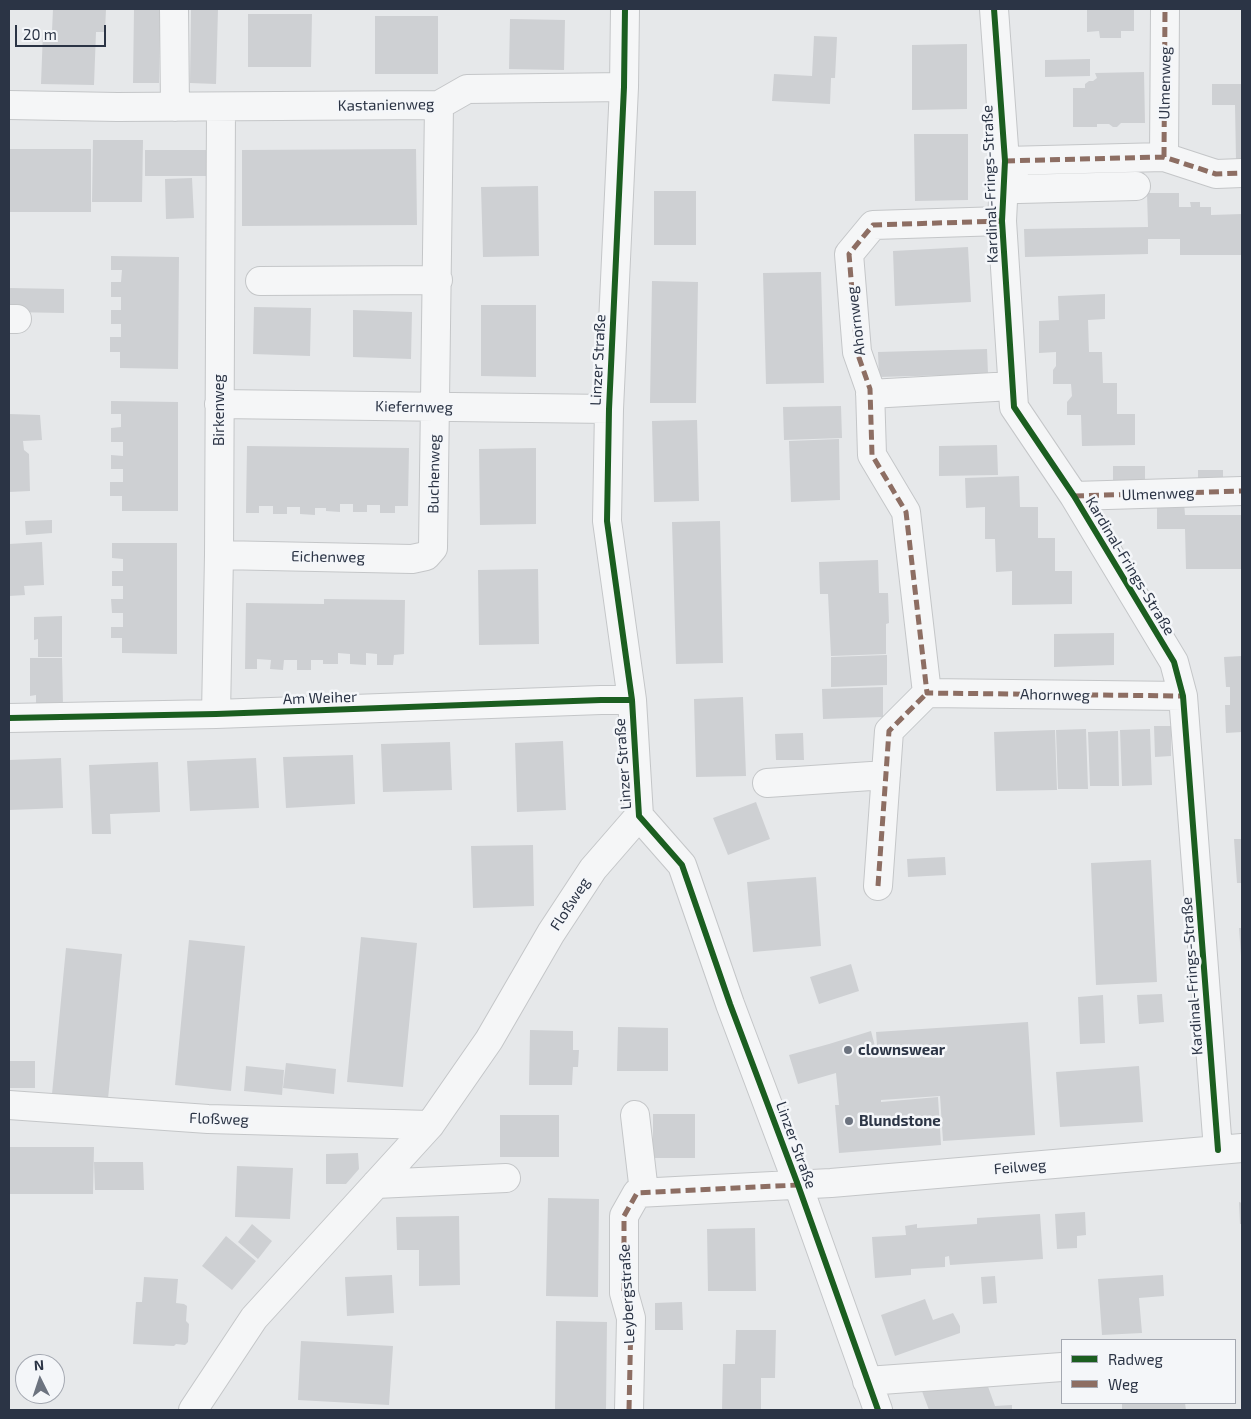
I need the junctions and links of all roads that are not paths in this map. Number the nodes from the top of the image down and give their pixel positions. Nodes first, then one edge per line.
1 (174, 9) edge
2 (625, 9) edge
3 (994, 9) edge
4 (1165, 9) edge
5 (624, 87) junction
6 (9, 104) edge
7 (439, 105) junction
8 (174, 107) junction
9 (222, 107) junction
10 (1164, 157) junction
11 (1005, 161) junction
12 (1242, 173) edge
13 (1136, 186) dead end
14 (1002, 221) junction
15 (438, 280) junction
16 (260, 281) dead end
17 (1012, 386) junction
18 (870, 394) junction
19 (219, 404) junction
20 (435, 407) junction
21 (608, 410) junction
22 (1242, 491) edge
23 (1074, 496) junction
24 (433, 548) joint
25 (219, 554) junction
26 (927, 693) junction
27 (1183, 696) junction
28 (632, 700) junction
29 (216, 714) junction
30 (9, 718) edge
31 (886, 775) junction
32 (767, 783) dead end
33 (638, 816) junction
34 (878, 886) dead end
35 (9, 1106) edge
36 (635, 1115) dead end
37 (430, 1125) junction
38 (1230, 1149) edge
39 (506, 1178) dead end
40 (376, 1184) junction
41 (798, 1185) junction
42 (644, 1192) junction
43 (1061, 1367) edge
44 (867, 1381) junction
45 (193, 1410) edge
46 (629, 1410) edge
47 (878, 1410) edge

1 - 8 street
2 - 5 street, Linzer Straße
3 - 11 street, Kardinal-Frings-Straße
4 - 10 street, Ulmenweg
5 - 7 street, Kastanienweg
5 - 21 street, Linzer Straße
6 - 8 street, Kastanienweg
7 - 9 street, Kastanienweg
7 - 15 street, Buchenweg
8 - 9 street, Kastanienweg
9 - 19 street, Birkenweg
10 - 11 street
10 - 12 street
11 - 13 street
11 - 14 street, Kardinal-Frings-Straße
14 - 17 street, Kardinal-Frings-Straße
14 - 18 street, Ahornweg
15 - 16 street
15 - 20 street, Buchenweg
17 - 18 street
17 - 23 street, Kardinal-Frings-Straße
18 - 26 street, Ahornweg
19 - 20 street, Kiefernweg
19 - 25 street, Birkenweg
20 - 21 street, Kiefernweg
20 - 24 street, Buchenweg
21 - 28 street, Linzer Straße
22 - 23 street, Ulmenweg
23 - 27 street, Kardinal-Frings-Straße
24 - 25 street, Eichenweg
25 - 29 street, Birkenweg
26 - 27 street, Ahornweg
26 - 31 street
27 - 38 street, Kardinal-Frings-Straße
28 - 29 street, Am Weiher
28 - 33 street, Linzer Straße
29 - 30 street, Am Weiher
31 - 32 street
31 - 34 street
33 - 37 street, Floßweg
33 - 41 street, Linzer Straße
35 - 37 street, Floßweg
36 - 42 street
37 - 40 street, Floßweg
38 - 41 street, Feilweg
39 - 40 street
40 - 45 street, Floßweg
41 - 42 street
41 - 44 street, Linzer Straße
42 - 46 street, Leybergstraße
43 - 44 street
44 - 47 street, Linzer Straße

